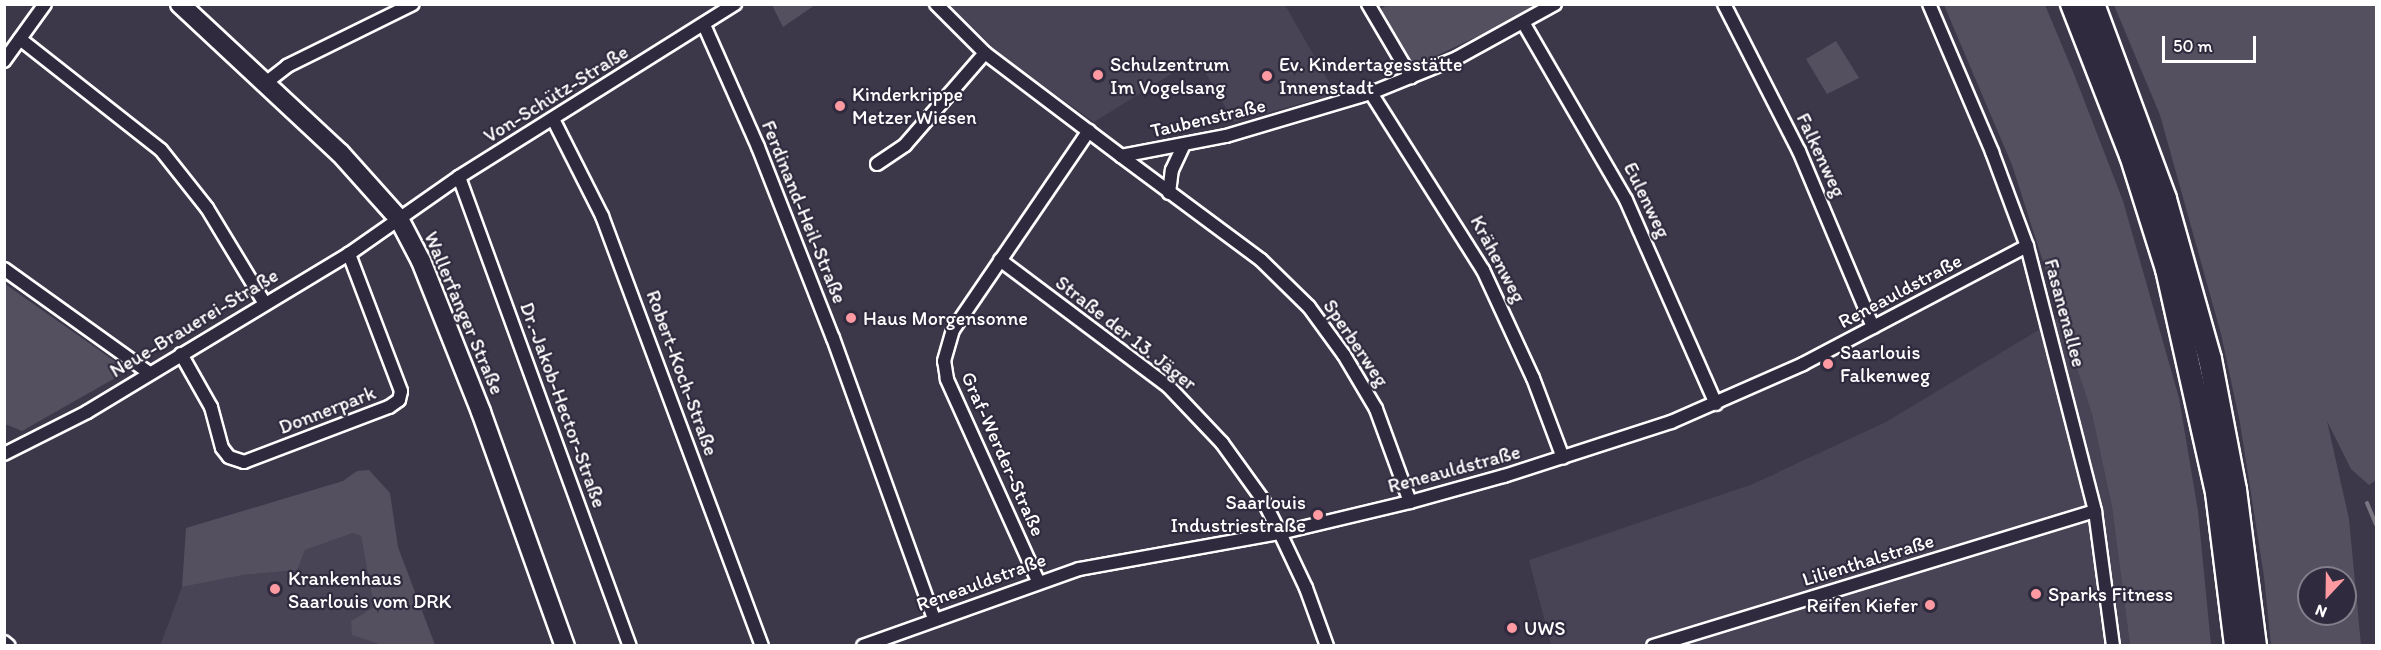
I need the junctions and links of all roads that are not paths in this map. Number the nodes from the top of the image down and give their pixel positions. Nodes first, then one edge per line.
1 (45, 4) edge
2 (180, 4) edge
3 (413, 4) edge
4 (735, 4) edge
5 (936, 4) edge
6 (1368, 4) edge
7 (1555, 4) edge
8 (1724, 4) edge
9 (1929, 4) edge
10 (2072, 4) edge
11 (2092, 4) edge
12 (1524, 24) junction
13 (704, 25) junction
14 (20, 39) junction
15 (985, 53) junction
16 (4, 61) edge
17 (1411, 77) junction
18 (263, 85) junction
19 (1371, 93) junction
20 (554, 119) junction
21 (1089, 131) junction
22 (1183, 146) junction
23 (1121, 156) junction
24 (877, 164) dead end
25 (459, 177) junction
26 (1169, 193) junction
27 (399, 219) junction
28 (2027, 246) junction
29 (349, 254) junction
30 (1000, 260) junction
31 (4, 269) edge
32 (264, 302) junction
33 (1873, 327) junction
34 (182, 354) junction
35 (149, 373) junction
36 (1716, 404) junction
37 (4, 454) edge
38 (1563, 458) junction
39 (1410, 502) junction
40 (2095, 511) junction
41 (1280, 533) junction
42 (1038, 581) junction
43 (934, 619) junction
44 (4, 642) edge
45 (9, 645) edge
46 (565, 645) edge
47 (630, 645) edge
48 (762, 645) edge
49 (863, 645) edge
50 (1327, 645) edge
51 (1653, 645) edge
52 (2113, 645) edge
53 (2236, 645) edge
54 (2256, 645) edge

1 - 14 street
2 - 18 main road, Wallerfanger Straße
3 - 18 street
4 - 13 street, Von-Schütz-Straße
5 - 15 street
6 - 17 street
7 - 12 street, Taubenstraße
8 - 33 street, Falkenweg
9 - 28 street, Fasanenallee
10 - 53 highway
11 - 54 highway
12 - 17 street, Taubenstraße
12 - 36 street, Eulenweg
13 - 20 street, Von-Schütz-Straße
13 - 43 street, Ferdinand-Heil-Straße
14 - 16 street
14 - 32 street
15 - 21 street
15 - 24 street
17 - 19 street, Taubenstraße
18 - 27 main road, Wallerfanger Straße
19 - 22 street, Taubenstraße
19 - 38 street, Krähenweg
20 - 25 street, Von-Schütz-Straße
20 - 48 street, Robert-Koch-Straße
21 - 23 street
21 - 30 street, Graf-Werder-Straße
22 - 23 street, Taubenstraße
22 - 26 street
23 - 26 street, Sperberweg
25 - 27 street, Von-Schütz-Straße
25 - 47 street, Dr.-Jakob-Hector-Straße
26 - 39 street, Sperberweg
27 - 29 street, Neue-Brauerei-Straße
27 - 46 main road, Wallerfanger Straße
28 - 33 street, Reneauldstraße
28 - 40 street, Fasanenallee
29 - 32 street, Neue-Brauerei-Straße
29 - 34 street, Donnerpark
30 - 41 street, Straße der 13. Jäger
30 - 42 street, Graf-Werder-Straße
31 - 35 street
32 - 34 street, Neue-Brauerei-Straße
33 - 36 street, Reneauldstraße
34 - 35 street, Neue-Brauerei-Straße
35 - 37 street, Neue-Brauerei-Straße
36 - 38 street, Reneauldstraße
38 - 39 street, Reneauldstraße
39 - 41 street, Reneauldstraße
40 - 51 street, Lilienthalstraße
40 - 52 street, Fasanenallee
41 - 42 street, Reneauldstraße
41 - 50 street, Straße der 13. Jäger
42 - 43 street, Reneauldstraße
43 - 49 street, Reneauldstraße
44 - 45 street

